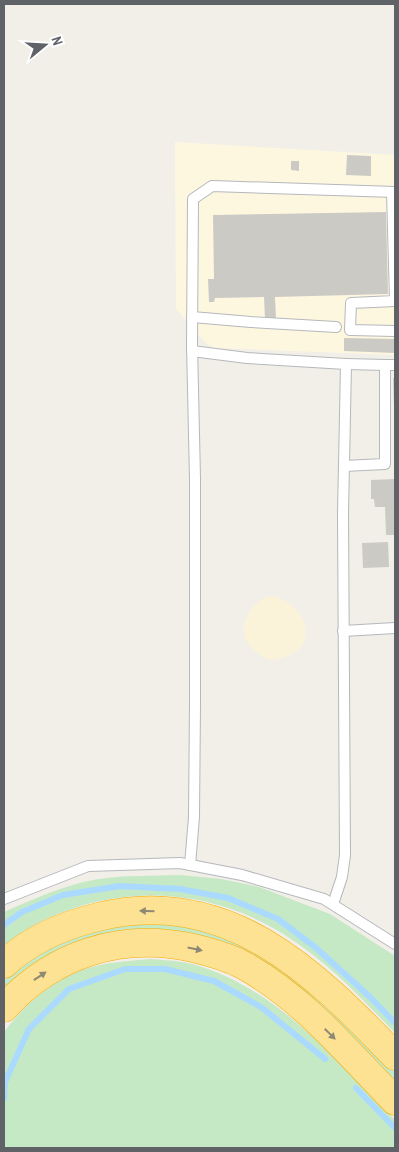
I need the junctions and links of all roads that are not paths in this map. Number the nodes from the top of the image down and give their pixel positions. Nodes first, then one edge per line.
1 (394, 192) edge
2 (192, 317) junction
3 (336, 327) dead end
4 (395, 331) edge
5 (192, 351) junction
6 (346, 364) junction
7 (390, 365) edge
8 (344, 466) junction
9 (395, 628) edge
10 (343, 631) junction
11 (190, 865) junction
12 (4, 899) edge
13 (333, 904) junction
14 (395, 944) edge
15 (4, 964) edge
16 (4, 1008) edge
17 (395, 1056) edge
18 (395, 1101) edge

1 - 2 lane
1 - 4 lane
2 - 3 lane
2 - 5 lane
5 - 6 lane
5 - 11 lane
6 - 7 lane
6 - 8 lane
7 - 8 lane
8 - 10 lane
9 - 10 lane
10 - 13 lane
11 - 12 lane
11 - 13 lane
13 - 14 lane
17 -> 15 highway
16 -> 18 highway

